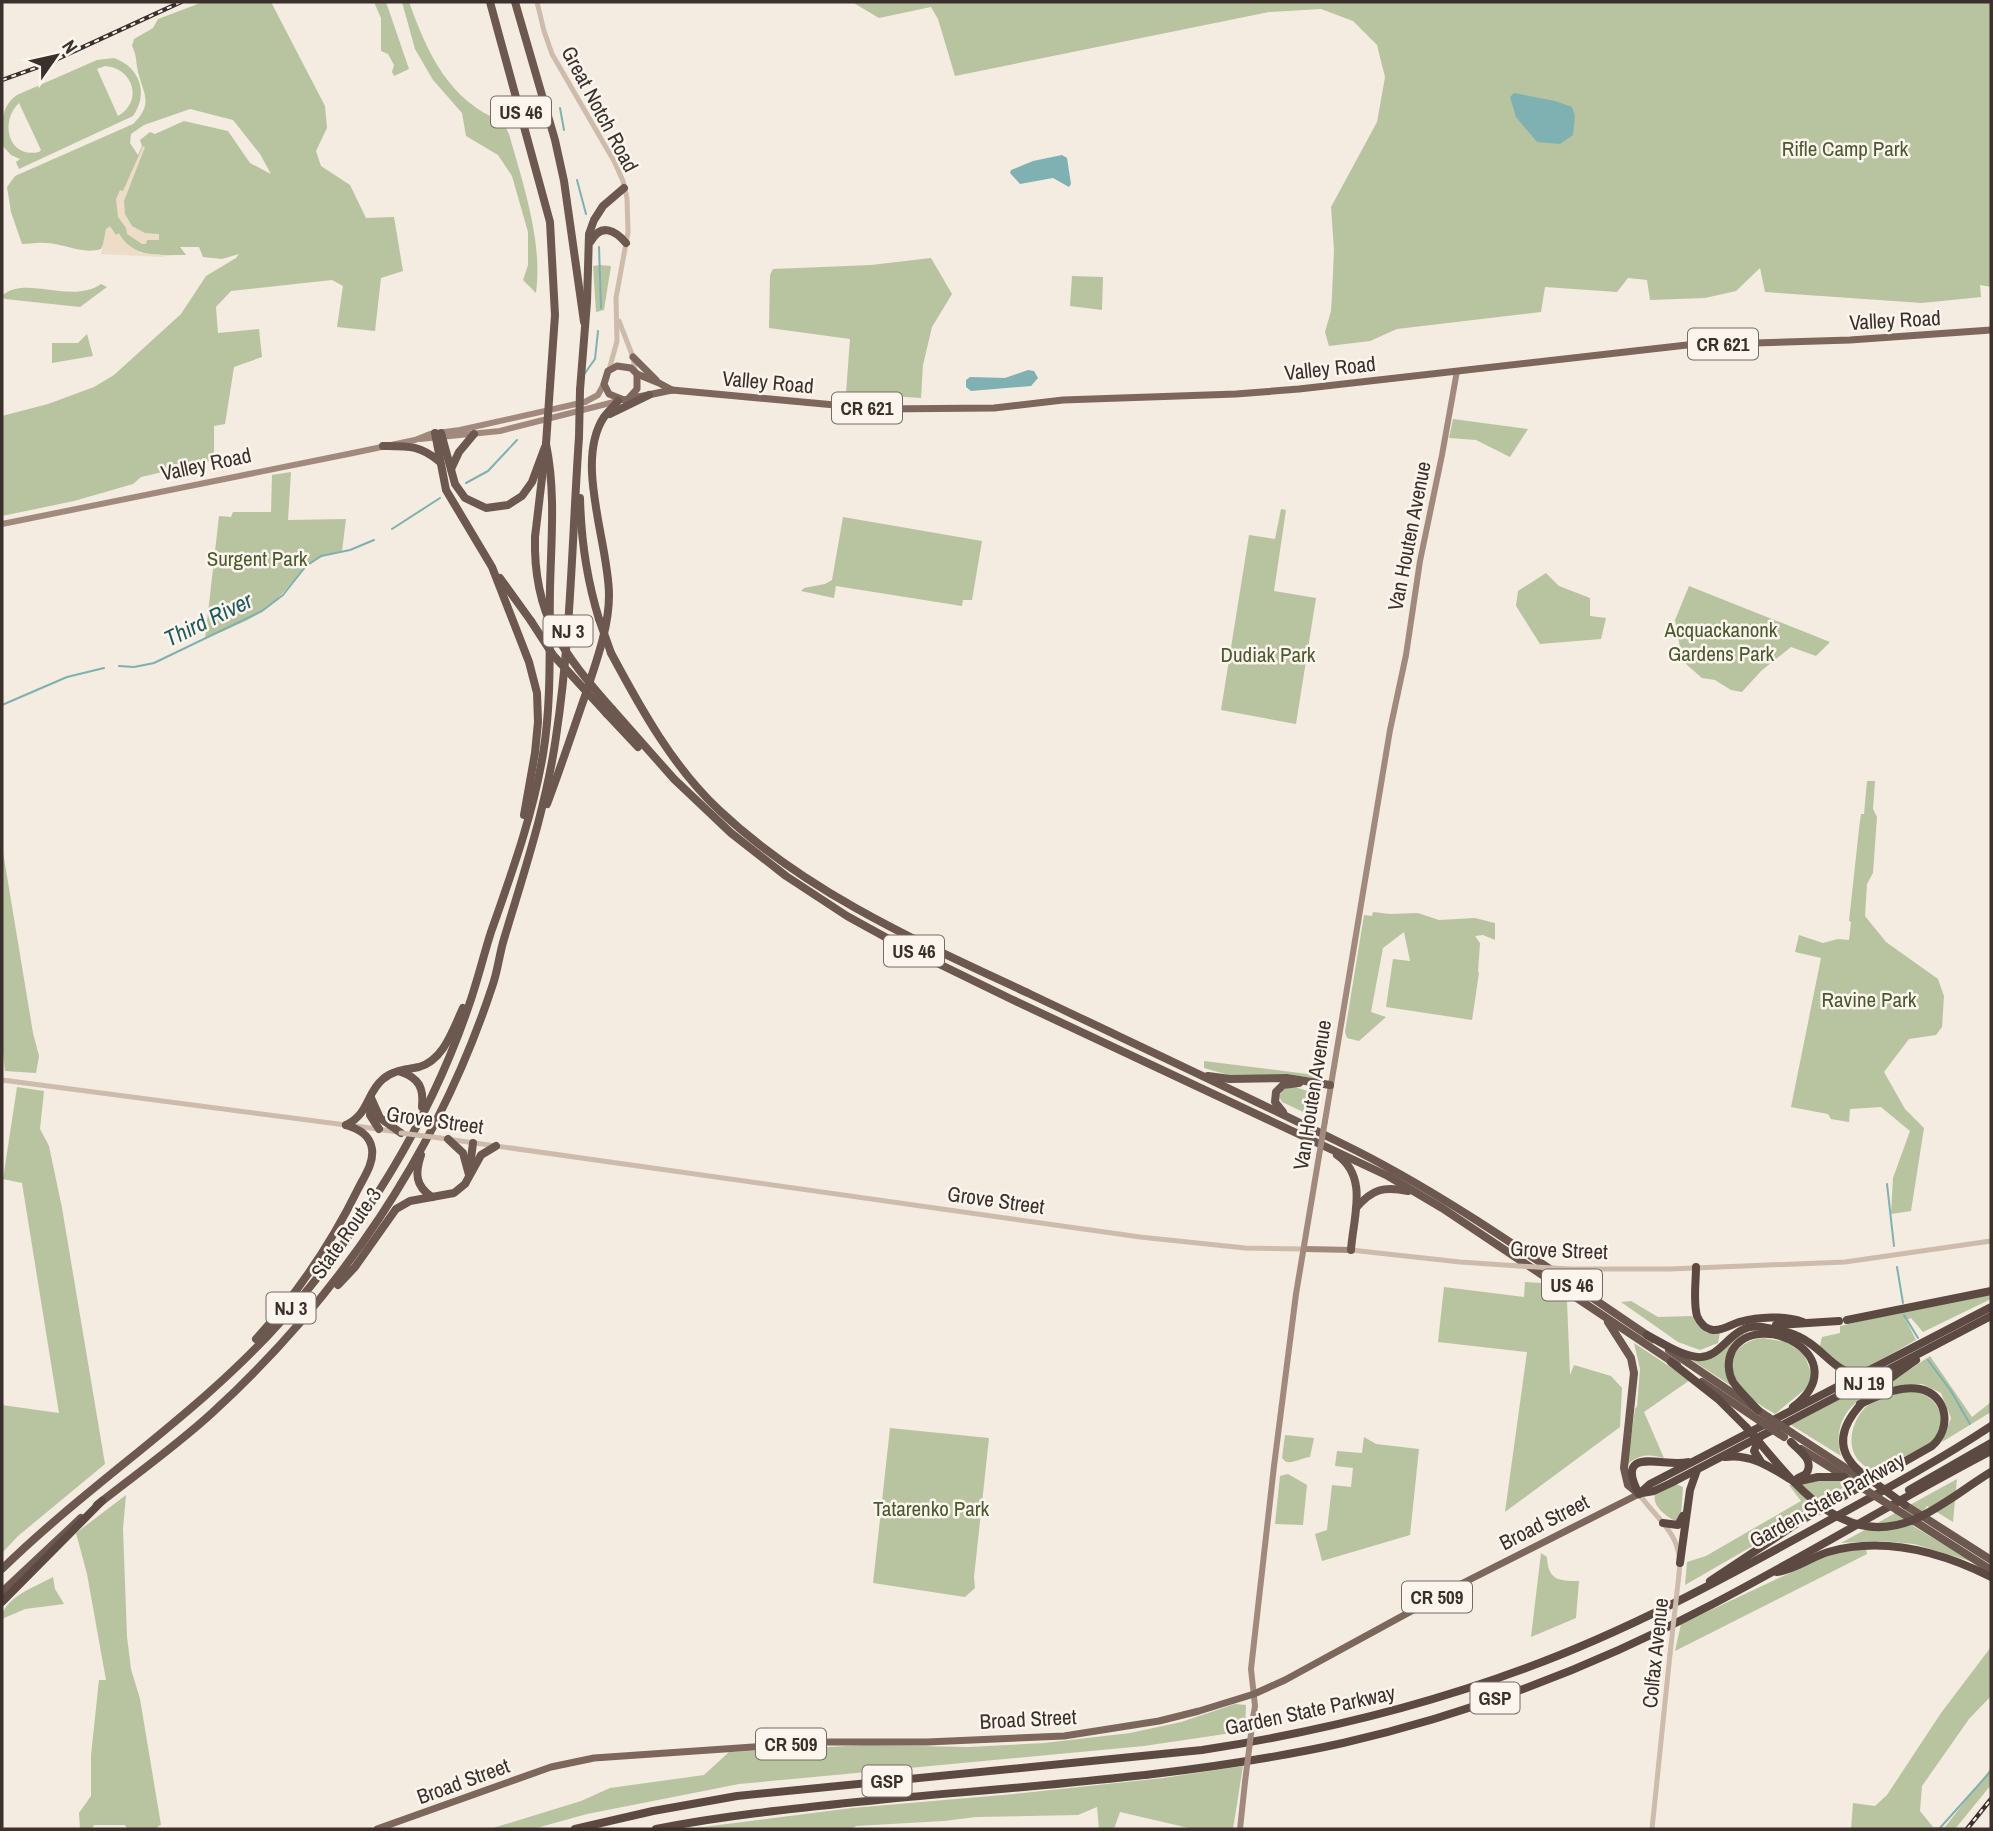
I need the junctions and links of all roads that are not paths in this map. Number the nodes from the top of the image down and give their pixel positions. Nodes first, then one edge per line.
1 (490, 2) edge
2 (515, 2) edge
3 (537, 2) edge
4 (624, 188) junction
5 (626, 243) junction
6 (589, 244) junction
7 (617, 315) junction
8 (584, 321) junction
9 (1991, 330) edge
10 (634, 357) junction
11 (608, 371) junction
12 (1457, 371) junction
13 (636, 373) junction
14 (659, 383) junction
15 (604, 384) junction
16 (671, 390) junction
17 (649, 396) junction
18 (623, 400) junction
19 (604, 417) junction
20 (474, 434) junction
21 (439, 435) junction
22 (579, 438) junction
23 (546, 444) junction
24 (383, 446) junction
25 (440, 462) junction
26 (450, 469) junction
27 (2, 524) edge
28 (492, 567) junction
29 (610, 711) junction
30 (540, 822) junction
31 (525, 825) junction
32 (479, 970) junction
33 (398, 1071) junction
34 (1199, 1074) junction
35 (2, 1080) edge
36 (1312, 1082) junction
37 (1330, 1085) junction
38 (371, 1098) junction
39 (422, 1114) junction
40 (1294, 1120) junction
41 (346, 1125) junction
42 (379, 1129) junction
43 (401, 1133) junction
44 (444, 1139) junction
45 (425, 1141) junction
46 (473, 1143) junction
47 (496, 1146) junction
48 (1325, 1148) junction
49 (469, 1176) junction
50 (1419, 1194) junction
51 (432, 1197) junction
52 (1356, 1208) junction
53 (1991, 1241) edge
54 (1305, 1249) junction
55 (1351, 1250) junction
56 (1696, 1267) junction
57 (1991, 1291) edge
58 (1991, 1307) edge
59 (1602, 1315) junction
60 (305, 1316) junction
61 (1991, 1316) edge
62 (1803, 1322) junction
63 (1755, 1326) junction
64 (1647, 1335) junction
65 (1938, 1344) junction
66 (1671, 1362) junction
67 (1864, 1374) junction
68 (212, 1391) junction
69 (1860, 1404) junction
70 (1758, 1410) junction
71 (1768, 1419) junction
72 (1991, 1426) edge
73 (1760, 1437) junction
74 (1789, 1437) junction
75 (1991, 1443) edge
76 (1991, 1451) edge
77 (1714, 1456) junction
78 (1760, 1462) junction
79 (1697, 1469) junction
80 (1991, 1472) edge
81 (1854, 1477) junction
82 (1788, 1478) junction
83 (1671, 1483) junction
84 (1639, 1494) junction
85 (102, 1501) junction
86 (1901, 1507) junction
87 (1875, 1514) junction
88 (1663, 1523) junction
89 (1991, 1560) edge
90 (1680, 1563) junction
91 (2, 1569) edge
92 (1991, 1570) edge
93 (1771, 1573) junction
94 (1991, 1577) edge
95 (2, 1592) edge
96 (1686, 1597) junction
97 (2, 1602) edge
98 (1254, 1694) junction
99 (377, 1829) edge
100 (575, 1829) edge
101 (656, 1829) edge
102 (1240, 1829) edge
103 (1652, 1829) edge

1 - 23 highway, US 46, bridge
2 - 8 highway, US 46
3 - 4 street, Great Notch Road
4 - 5 street, Great Notch Road
4 - 6 highway
5 - 6 highway
5 - 7 street, Great Notch Road
6 - 8 highway
7 - 10 street, Great Notch Road
7 - 11 street, Great Notch Road
8 - 22 highway, US 46, bridge
9 - 12 main road, Valley Road / CR 621
10 - 13 street, Great Notch Road
10 - 14 main road
11 - 13 main road
11 - 15 main road
12 - 16 main road, Valley Road / CR 621
12 - 37 main road, Van Houten Avenue
13 - 14 main road, Valley Road / CR 621
13 - 18 main road
14 - 16 main road, Valley Road / CR 621
15 - 18 main road
15 - 21 main road, Valley Road / CR 621
16 - 17 main road, Valley Road / CR 621
17 - 18 main road, Valley Road / CR 621
17 - 19 highway
18 - 19 highway
18 - 20 main road, Valley Road / CR 621
19 - 30 highway
20 - 21 main road, Valley Road / CR 621
20 - 26 highway
21 - 24 main road, Valley Road / CR 621
21 - 25 highway
21 - 26 highway
22 - 30 highway, NJ 3
22 - 34 highway, US 46, bridge
23 - 26 highway
23 - 29 highway, US 46, bridge
23 - 31 highway, NJ 3
24 - 25 highway
24 - 27 main road, Valley Road / CR 621
25 - 28 highway
28 - 29 highway, bridge
28 - 31 highway
29 - 48 highway, US 46
30 - 45 highway, State Route 3 / NJ 3
31 - 32 highway, State Route 3 / NJ 3
32 - 33 highway
32 - 39 highway, State Route 3 / NJ 3
33 - 38 highway
33 - 39 highway
34 - 36 highway
34 - 40 highway, US 46
35 - 41 street, Grove Street
36 - 37 highway
36 - 40 highway
37 - 54 main road, Van Houten Avenue, bridge
38 - 41 highway
38 - 42 highway
38 - 43 highway
39 - 68 highway, State Route 3 / NJ 3
40 - 64 highway, US 46
41 - 42 street, Grove Street
41 - 68 highway
42 - 43 street, Grove Street
43 - 44 street, Grove Street, bridge
44 - 46 street, Grove Street
44 - 49 highway
45 - 51 highway
45 - 60 highway, State Route 3 / NJ 3
46 - 47 street, Grove Street
46 - 49 highway
47 - 49 highway
47 - 54 street, Grove Street
48 - 50 highway, US 46
48 - 52 highway
49 - 51 highway
50 - 52 highway
50 - 59 highway, US 46
51 - 60 highway
52 - 55 highway
53 - 56 street, Grove Street
54 - 55 main road, Grove Street
54 - 98 main road, Van Houten Avenue
55 - 56 street, Grove Street, bridge
56 - 62 highway
57 - 62 highway
58 - 67 highway, NJ 19
59 - 66 highway, US 46
59 - 84 highway
60 - 85 highway, State Route 3 / NJ 3
61 - 65 highway, NJ 19
62 - 63 highway
63 - 64 highway
63 - 67 highway
64 - 70 highway, US 46
65 - 69 highway
65 - 73 highway, NJ 19
66 - 71 highway, US 46
66 - 80 highway, bridge
67 - 71 highway, NJ 19
68 - 91 highway, State Route 3 / NJ 3
69 - 81 highway
69 - 96 highway
70 - 71 highway, US 46
70 - 71 highway
71 - 74 highway, US 46, bridge
71 - 77 highway, NJ 19
72 - 96 highway, Garden State Parkway / GSP
73 - 77 highway, NJ 19
73 - 78 highway
74 - 81 highway, US 46
74 - 81 highway, US 46
74 - 82 highway
75 - 87 highway
76 - 87 highway, Garden State Parkway / GSP
77 - 78 highway
77 - 79 highway, NJ 19
77 - 84 highway, NJ 19
77 - 84 highway
78 - 82 highway
79 - 83 highway, NJ 19
79 - 90 highway
81 - 82 highway
81 - 86 highway, bridge
81 - 86 highway, US 46, bridge
83 - 84 highway, NJ 19
83 - 88 highway
84 - 88 street, Colfax Avenue
84 - 98 main road, Broad Street / CR 509
85 - 95 highway, State Route 3 / NJ 3
85 - 97 highway
86 - 89 highway, US 46
86 - 92 highway, US 46
87 - 93 highway, Garden State Parkway / GSP
88 - 90 street, Colfax Avenue
90 - 103 street, Colfax Avenue, bridge
93 - 94 highway
93 - 101 highway, Garden State Parkway / GSP
96 - 100 highway, Garden State Parkway / GSP
98 - 99 main road, Broad Street / CR 509
98 - 102 main road, Van Houten Avenue, bridge

